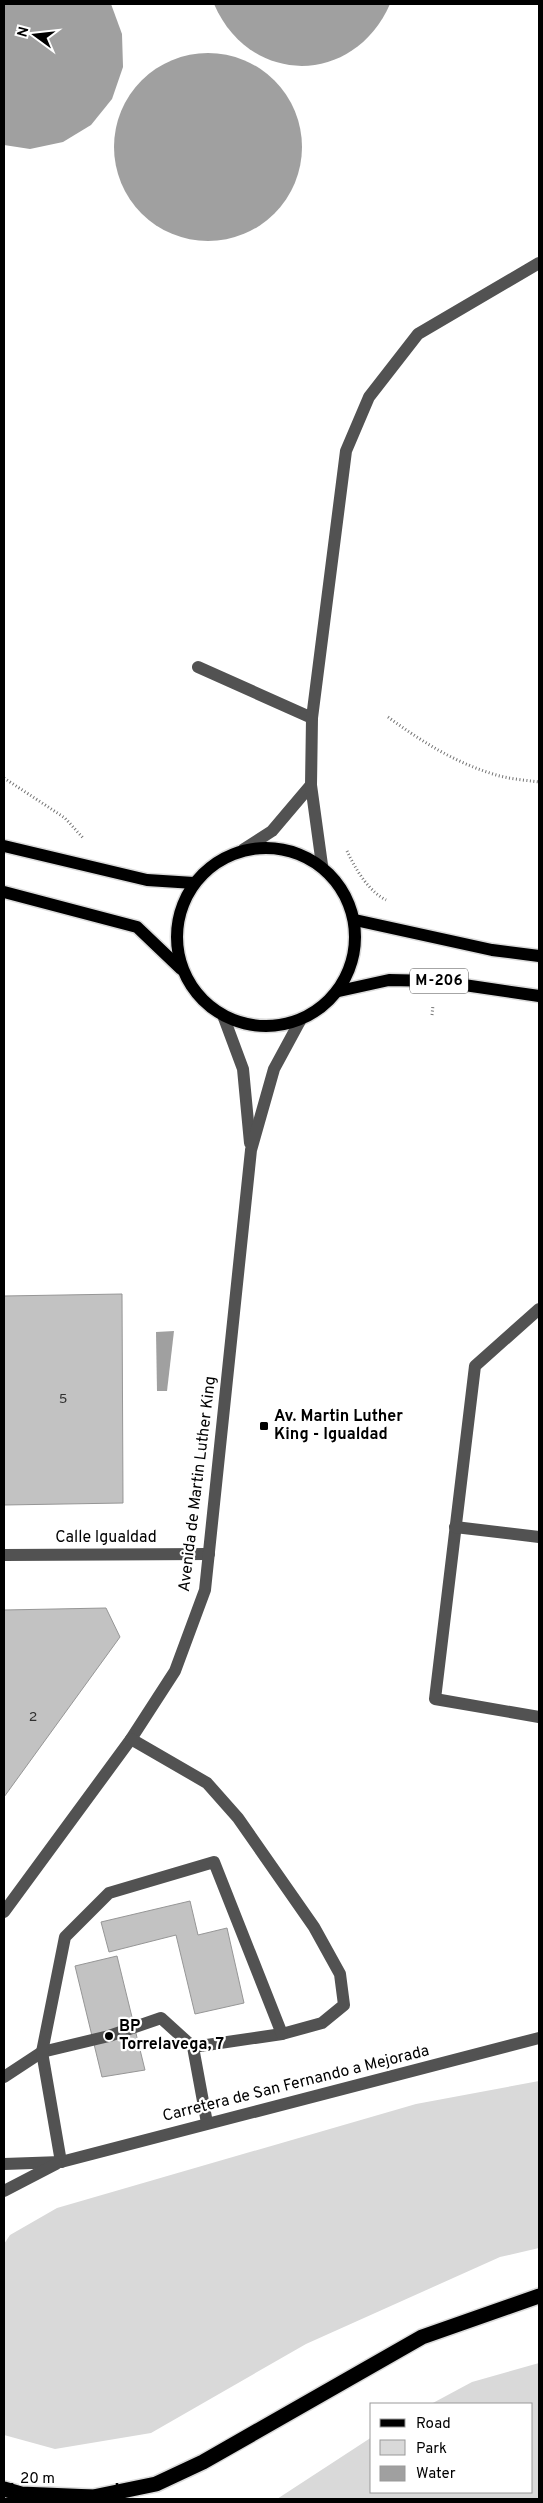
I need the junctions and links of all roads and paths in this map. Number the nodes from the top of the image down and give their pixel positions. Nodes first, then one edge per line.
1 (539, 263) edge
2 (198, 667) dead end
3 (388, 717) dead end
4 (312, 718) junction
5 (4, 778) edge
6 (539, 782) edge
7 (311, 785) junction
8 (88, 843) dead end
9 (4, 846) edge
10 (244, 849) junction
11 (346, 849) dead end
12 (322, 865) junction
13 (194, 883) junction
14 (4, 892) edge
15 (394, 904) dead end
16 (355, 920) junction
17 (539, 956) edge
18 (182, 969) junction
19 (339, 991) junction
20 (539, 996) edge
21 (224, 1018) junction
22 (300, 1021) junction
23 (251, 1150) junction
24 (539, 1309) edge
25 (455, 1528) junction
26 (539, 1537) edge
27 (208, 1554) junction
28 (4, 1555) edge
29 (539, 1717) edge
30 (131, 1739) junction
31 (4, 1912) edge
32 (282, 2034) junction
33 (539, 2038) edge
34 (193, 2048) junction
35 (42, 2052) junction
36 (4, 2077) edge
37 (208, 2123) junction
38 (60, 2162) junction
39 (4, 2164) edge
40 (4, 2191) edge
41 (539, 2296) edge
42 (4, 2489) edge

1 - 4 street
2 - 4 street
3 - 6 path
4 - 7 street
5 - 8 path
7 - 10 street
7 - 12 street
9 - 13 main road
10 - 12 main road, M-206
10 - 13 main road, M-206
11 - 15 path
12 - 16 main road, M-206
13 - 18 main road, M-206
14 - 18 main road, M-206
16 - 17 main road, M-206
16 - 19 main road, M-206
18 - 21 main road, M-206
19 - 20 main road, M-206
19 - 22 main road, M-206
21 - 22 main road, M-206
21 - 23 street
22 - 23 street
23 - 27 street, Avenida de Martin Luther King
24 - 25 street
25 - 26 street
25 - 29 street
27 - 28 street, Calle Igualdad
27 - 30 street, Avenida de Martin Luther King
30 - 31 street, Avenida de Martin Luther King
30 - 32 street
32 - 34 street
32 - 35 street
33 - 37 street, Carretera de San Fernando a Mejorada
34 - 35 street
34 - 37 street
35 - 36 street
35 - 38 street
37 - 38 street, Carretera de San Fernando a Mejorada
38 - 39 street
38 - 40 street
41 - 42 highway

